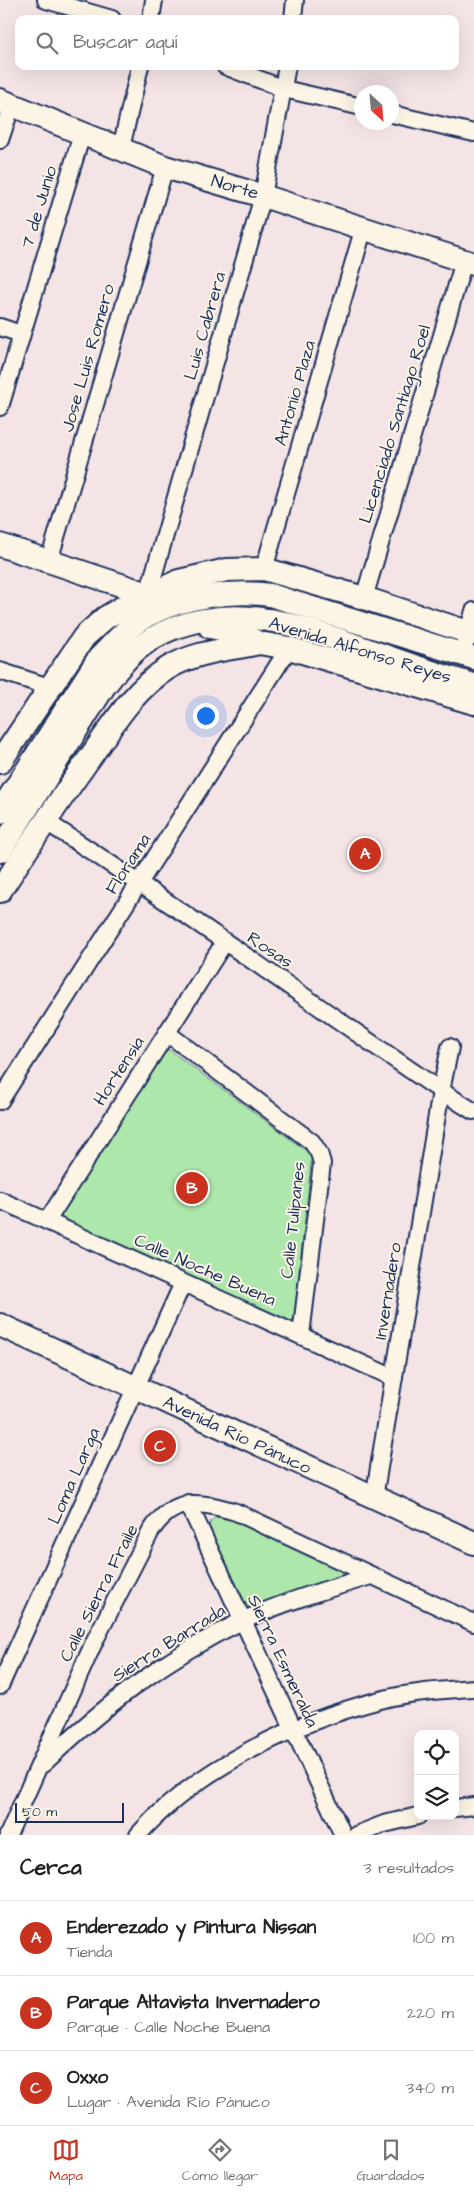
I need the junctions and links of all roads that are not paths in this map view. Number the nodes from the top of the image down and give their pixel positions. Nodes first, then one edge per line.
1 (46, 0) edge
2 (154, 0) edge
3 (296, 0) edge
4 (98, 15) edge
5 (152, 15) edge
6 (294, 15) edge
7 (139, 70) edge
8 (237, 70) edge
9 (286, 70) edge
10 (284, 88) junction
11 (6, 102) edge
12 (354, 105) edge
13 (399, 116) edge
14 (474, 133) edge
15 (82, 134) junction
16 (0, 140) edge
17 (121, 148) junction
18 (165, 167) junction
19 (263, 196) junction
20 (364, 227) junction
21 (469, 263) edge
22 (0, 327) edge
23 (21, 334) junction
24 (0, 407) edge
25 (0, 545) edge
26 (49, 561) junction
27 (264, 569) junction
28 (148, 594) junction
29 (364, 598) junction
30 (167, 608) junction
31 (105, 618) junction
32 (187, 624) junction
33 (472, 626) edge
34 (130, 642) junction
35 (259, 643) junction
36 (289, 648) junction
37 (468, 656) edge
38 (0, 671) edge
39 (47, 690) junction
40 (472, 690) edge
41 (0, 762) edge
42 (30, 766) junction
43 (0, 812) edge
44 (45, 820) junction
45 (0, 851) edge
46 (140, 882) junction
47 (0, 890) edge
48 (224, 943) junction
49 (167, 1033) junction
50 (450, 1047) dead end
51 (440, 1091) junction
52 (0, 1101) edge
53 (473, 1111) dead end
54 (0, 1200) edge
55 (47, 1221) junction
56 (183, 1282) junction
57 (0, 1325) edge
58 (301, 1335) junction
59 (394, 1378) junction
60 (136, 1389) junction
61 (374, 1498) junction
62 (188, 1503) junction
63 (474, 1543) edge
64 (371, 1576) junction
65 (242, 1621) junction
66 (474, 1623) edge
67 (0, 1686) edge
68 (474, 1688) edge
69 (294, 1730) junction
70 (38, 1769) junction
71 (474, 1806) edge
72 (459, 1808) edge
73 (414, 1817) edge
74 (8, 1835) edge
75 (138, 1835) edge
76 (343, 1835) edge
77 (356, 1835) edge

1 - 4 street
2 - 5 street
3 - 6 street
7 - 17 street
8 - 10 street
9 - 10 street, Luis Cabrera
10 - 12 street
10 - 19 street, Luis Cabrera
11 - 15 street, Norte
11 - 16 street
13 - 14 street
15 - 17 street, Norte
15 - 23 street, 7 de Junio
17 - 18 street, Norte
18 - 19 street, Norte
18 - 26 street, Jose Luis Romero
19 - 20 street, Norte
19 - 28 street, Luis Cabrera
20 - 21 street, Norte
20 - 27 street, Antonio Plaza
21 - 29 street, Licenciado Santiago Roel
22 - 23 street
23 - 24 street, 7 de Junio
25 - 26 street
26 - 28 street
27 - 28 street
27 - 29 street
28 - 30 street
28 - 31 street
29 - 33 street
30 - 32 street
30 - 34 street, Avenida Alfonso Reyes
30 - 37 street, Avenida Alfonso Reyes
31 - 34 street
31 - 39 street
32 - 34 street, Avenida Alfonso Reyes
32 - 35 street
32 - 40 street, Avenida Alfonso Reyes
33 - 37 street
34 - 42 street, Avenida Alfonso Reyes
34 - 45 street, Avenida Alfonso Reyes
35 - 36 street
35 - 44 street
36 - 40 street
36 - 46 street, Florama
38 - 39 street
39 - 41 street
39 - 42 street
42 - 43 street, Avenida Alfonso Reyes
44 - 46 street, Rosas
44 - 47 street
46 - 48 street, Rosas
46 - 52 street, Florama
48 - 49 street, Hortensia
48 - 51 street, Rosas
49 - 55 street, Hortensia
49 - 58 street, Calle Tulipanes
50 - 51 street, Invernadero
51 - 53 street, Rosas
51 - 59 street, Invernadero
54 - 55 street, Calle Noche Buena
55 - 56 street, Calle Noche Buena
56 - 58 street, Calle Noche Buena
56 - 60 street, Loma Larga
57 - 60 street, Avenida Río Pánuco
58 - 59 street, Calle Noche Buena
59 - 61 street, Invernadero
60 - 61 street, Avenida Río Pánuco
60 - 67 street, Loma Larga
61 - 63 street, Avenida Río Pánuco
62 - 64 street
62 - 65 street, Sierra Esmeralda
62 - 70 street, Calle Sierra Fraile
64 - 65 street, Sierra Barrada
64 - 66 street
65 - 69 street, Sierra Esmeralda
65 - 70 street, Sierra Barrada
68 - 69 street
69 - 75 street
69 - 76 street, Sierra Esmeralda
70 - 74 street, Calle Sierra Fraile
71 - 72 street
73 - 77 street

